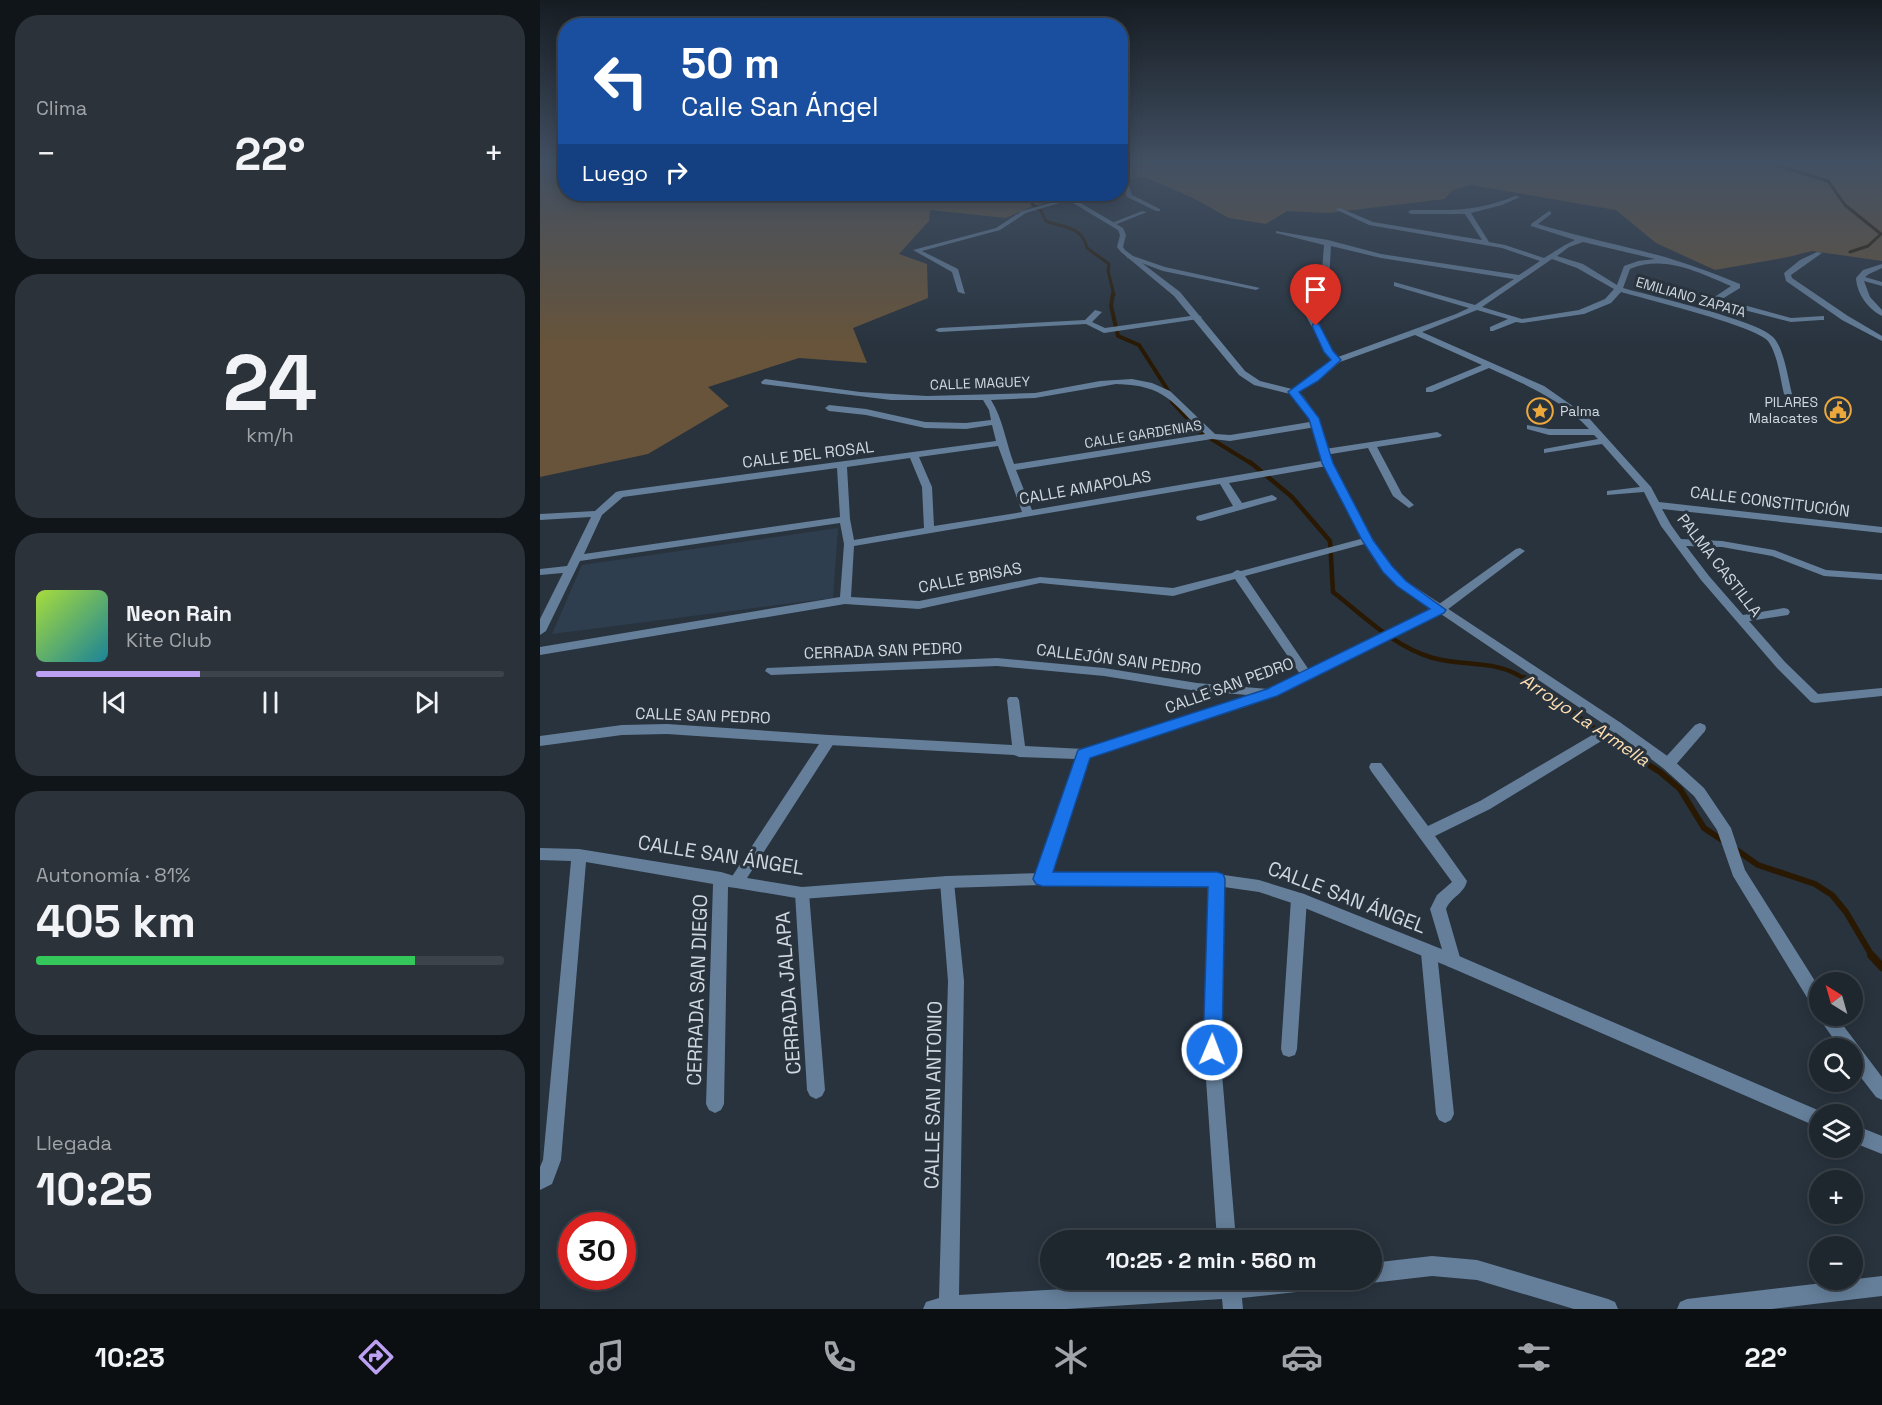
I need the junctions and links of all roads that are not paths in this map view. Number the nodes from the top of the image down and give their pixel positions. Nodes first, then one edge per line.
1 (1008, 223) edge
2 (1115, 223) edge
3 (1371, 223) edge
4 (1474, 223) edge
5 (1536, 223) edge
6 (1278, 232) dead end
7 (1582, 240) junction
8 (1328, 242) junction
9 (1486, 242) junction
10 (1819, 253) dead end
11 (1130, 257) junction
12 (1549, 259) junction
13 (1663, 261) junction
14 (1882, 266) edge
15 (1518, 277) junction
16 (1860, 278) junction
17 (1882, 284) edge
18 (1397, 285) dead end
19 (1257, 288) dead end
20 (1619, 289) junction
21 (963, 292) dead end
22 (1475, 308) junction
23 (1098, 312) dead end
24 (1882, 314) edge
25 (1198, 317) junction
26 (1821, 318) dead end
27 (1513, 320) junction
28 (1087, 322) junction
29 (1493, 328) dead end
30 (939, 330) dead end
31 (1415, 332) junction
32 (1882, 339) edge
33 (1336, 360) junction
34 (1489, 365) junction
35 (765, 382) dead end
36 (1429, 390) dead end
37 (1293, 392) junction
38 (1788, 394) dead end
39 (985, 397) junction
40 (829, 408) dead end
41 (996, 422) junction
42 (1316, 424) junction
43 (1530, 427) dead end
44 (1595, 432) junction
45 (1437, 435) dead end
46 (1211, 436) junction
47 (1604, 441) junction
48 (1001, 443) junction
49 (1372, 446) junction
50 (1547, 451) dead end
51 (914, 456) junction
52 (1326, 458) junction
53 (842, 464) junction
54 (1010, 468) junction
55 (1222, 480) junction
56 (1647, 489) junction
57 (1611, 493) dead end
58 (1272, 498) dead end
59 (1409, 505) dead end
60 (1655, 505) junction
61 (1240, 508) junction
62 (1028, 513) junction
63 (598, 514) junction
64 (540, 517) edge
65 (1202, 518) dead end
66 (844, 519) junction
67 (1882, 530) edge
68 (929, 531) junction
69 (1368, 540) junction
70 (1678, 542) junction
71 (849, 544) junction
72 (1520, 551) dead end
73 (577, 558) junction
74 (571, 569) junction
75 (540, 572) edge
76 (1237, 573) junction
77 (1882, 577) edge
78 (845, 600) junction
79 (1439, 610) junction
80 (1784, 612) dead end
81 (1740, 619) junction
82 (540, 631) edge
83 (540, 651) edge
84 (998, 662) joint
85 (771, 671) dead end
86 (1307, 676) junction
87 (1272, 692) junction
88 (1882, 693) edge
89 (1013, 700) dead end
90 (1613, 728) junction
91 (1700, 728) dead end
92 (829, 740) junction
93 (540, 741) edge
94 (1019, 752) junction
95 (1084, 754) junction
96 (1668, 764) junction
97 (1376, 767) dead end
98 (1427, 833) junction
99 (540, 854) edge
100 (579, 855) junction
101 (1042, 879) junction
102 (1217, 879) junction
103 (729, 880) junction
104 (947, 882) junction
105 (802, 893) junction
106 (1299, 898) junction
107 (1429, 953) junction
108 (1453, 962) junction
109 (1809, 986) edge
110 (1289, 1048) dead end
111 (1863, 1066) edge
112 (816, 1090) dead end
113 (1882, 1091) edge
114 (715, 1104) dead end
115 (1445, 1114) dead end
116 (1809, 1114) edge
117 (1863, 1137) edge
118 (1882, 1145) edge
119 (540, 1181) edge
120 (1226, 1230) edge
121 (1382, 1272) edge
122 (1882, 1286) edge
123 (1158, 1290) edge
124 (1231, 1290) edge
125 (944, 1308) edge
126 (1233, 1309) edge
127 (1608, 1309) edge
128 (1687, 1309) edge

1 - 21 street
2 - 11 street
3 - 9 street, EMILIANO ZAPATA
4 - 9 street
5 - 7 street
6 - 8 street
7 - 12 street
7 - 13 street
8 - 15 street
8 - 33 street
9 - 12 street, EMILIANO ZAPATA
10 - 32 street
11 - 19 street
11 - 25 street
12 - 15 street
12 - 20 street, EMILIANO ZAPATA
13 - 20 street
13 - 26 street
14 - 16 street
15 - 22 street
16 - 17 street
16 - 24 street
18 - 22 street
20 - 27 street
20 - 38 street, EMILIANO ZAPATA
22 - 27 street
22 - 31 street
23 - 28 street
25 - 28 street
25 - 37 street
27 - 29 street
28 - 30 street
31 - 33 street
31 - 34 street, PALMA CASTILLA
33 - 37 street
34 - 36 street
34 - 44 street, PALMA CASTILLA
35 - 39 street, CALLE MAGUEY
37 - 42 street
39 - 41 street
39 - 46 street, CALLE MAGUEY
40 - 41 street
41 - 48 street
42 - 46 street, CALLE GARDENIAS
42 - 52 street
43 - 44 street
44 - 47 street, PALMA CASTILLA
45 - 49 street, CALLE AMAPOLAS
46 - 54 street, CALLE GARDENIAS
47 - 50 street
47 - 56 street, PALMA CASTILLA
48 - 51 street, CALLE DEL ROSAL
48 - 54 street
49 - 52 street, CALLE AMAPOLAS
49 - 59 street
51 - 53 street, CALLE DEL ROSAL
51 - 68 street
52 - 55 street, CALLE AMAPOLAS
52 - 69 street
53 - 63 street, CALLE DEL ROSAL
53 - 66 street
54 - 62 street
55 - 61 street
55 - 62 street, CALLE AMAPOLAS
56 - 57 street
56 - 60 street, PALMA CASTILLA
58 - 61 street
60 - 67 street, CALLE CONSTITUCIÓN
60 - 70 street, PALMA CASTILLA
61 - 65 street
62 - 68 street, CALLE AMAPOLAS
63 - 64 street
63 - 73 street
66 - 71 street
66 - 73 street
68 - 71 street, CALLE AMAPOLAS
69 - 76 street, CALLE BRISAS
69 - 79 street
70 - 77 street
70 - 81 street, PALMA CASTILLA
71 - 78 street
72 - 79 street, CALLE SAN PEDRO
73 - 74 street
74 - 75 street
74 - 82 street
76 - 78 street, CALLE BRISAS
76 - 86 street
78 - 83 street, CALLE BRISAS
79 - 86 street, CALLE SAN PEDRO
79 - 90 street
80 - 81 street
81 - 88 street, PALMA CASTILLA
84 - 85 street, CERRADA SAN PEDRO
84 - 87 street, CALLEJÓN SAN PEDRO
86 - 87 street, CALLE SAN PEDRO
87 - 95 street, CALLE SAN PEDRO
89 - 94 street
90 - 96 street
90 - 98 street
91 - 96 street
92 - 93 street, CALLE SAN PEDRO
92 - 94 street, CALLE SAN PEDRO
92 - 103 street
94 - 95 street, CALLE SAN PEDRO
95 - 101 street
96 - 109 street
97 - 98 street
98 - 108 street
99 - 100 street, CALLE SAN ÁNGEL
100 - 103 street, CALLE SAN ÁNGEL
100 - 119 street
101 - 102 street, CALLE SAN ÁNGEL
101 - 104 street, CALLE SAN ÁNGEL
102 - 106 street, CALLE SAN ÁNGEL
102 - 120 street
103 - 105 street, CALLE SAN ÁNGEL
103 - 114 street, CERRADA SAN DIEGO
104 - 105 street, CALLE SAN ÁNGEL
104 - 125 street, CALLE SAN ANTONIO
105 - 112 street, CERRADA JALAPA
106 - 107 street, CALLE SAN ÁNGEL
106 - 110 street
107 - 108 street, CALLE SAN ÁNGEL
107 - 115 street
108 - 116 street, CALLE SAN ÁNGEL
111 - 113 street
117 - 118 street
121 - 127 street
122 - 128 street
123 - 125 street
124 - 126 street

